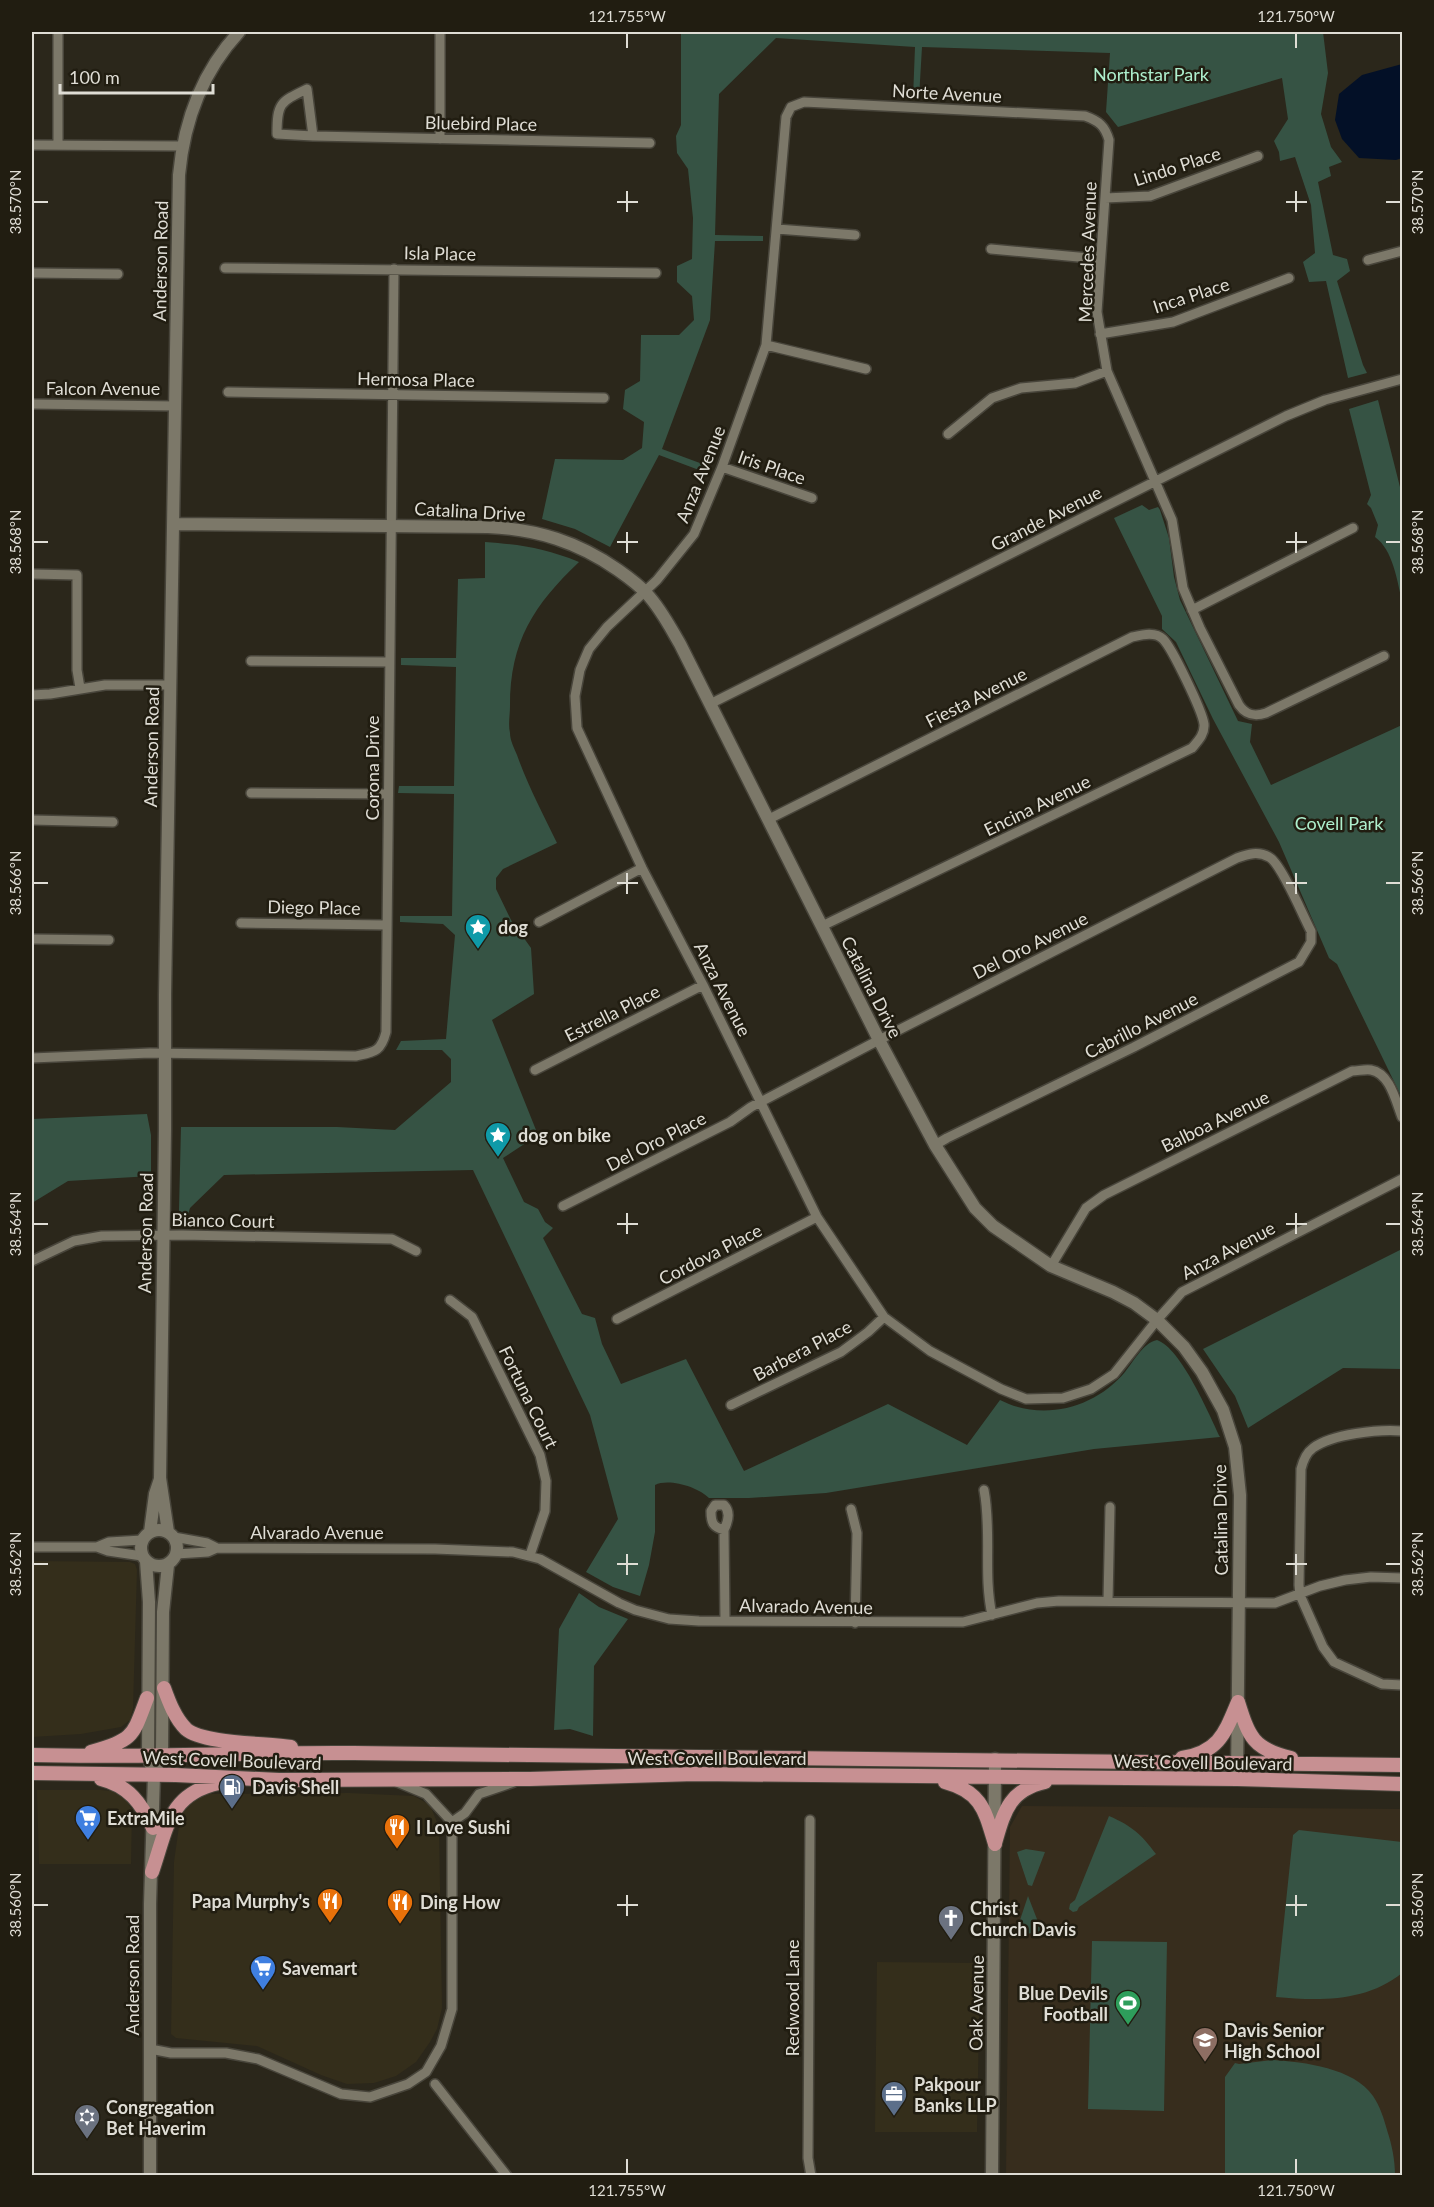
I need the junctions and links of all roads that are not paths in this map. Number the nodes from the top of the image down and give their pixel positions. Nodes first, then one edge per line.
1 (58, 32) edge
2 (239, 32) edge
3 (440, 32) edge
4 (791, 107) joint
5 (1100, 123) joint
6 (313, 136) junction
7 (440, 139) junction
8 (650, 143) dead end
9 (32, 145) edge
10 (58, 145) junction
11 (182, 146) junction
12 (1258, 156) dead end
13 (1105, 198) junction
14 (777, 229) junction
15 (855, 235) dead end
16 (991, 249) dead end
17 (1402, 251) edge
18 (1100, 259) junction
19 (1368, 260) dead end
20 (225, 268) dead end
21 (394, 269) junction
22 (32, 273) edge
23 (656, 273) dead end
24 (118, 274) dead end
25 (1289, 278) dead end
26 (1100, 334) junction
27 (766, 345) junction
28 (866, 369) dead end
29 (1107, 371) junction
30 (1402, 379) edge
31 (228, 392) dead end
32 (391, 396) junction
33 (604, 398) dead end
34 (32, 404) edge
35 (175, 405) junction
36 (948, 434) dead end
37 (722, 467) junction
38 (1155, 482) junction
39 (812, 498) dead end
40 (174, 524) junction
41 (391, 526) junction
42 (1353, 528) dead end
43 (32, 574) edge
44 (646, 592) junction
45 (1192, 610) junction
46 (1384, 656) dead end
47 (251, 661) dead end
48 (389, 662) junction
49 (1183, 674) joint
50 (170, 685) junction
51 (80, 688) junction
52 (32, 695) edge
53 (710, 704) junction
54 (251, 793) dead end
55 (388, 794) junction
56 (769, 819) junction
57 (32, 820) edge
58 (113, 822) dead end
59 (642, 868) junction
60 (1296, 902) joint
61 (539, 922) dead end
62 (241, 923) dead end
63 (386, 925) junction
64 (822, 926) junction
65 (32, 939) edge
66 (109, 940) dead end
67 (703, 985) junction
68 (879, 1040) junction
69 (164, 1053) junction
70 (32, 1058) edge
71 (536, 1070) dead end
72 (761, 1102) junction
73 (1402, 1117) edge
74 (935, 1145) junction
75 (1402, 1179) edge
76 (563, 1206) dead end
77 (817, 1217) junction
78 (163, 1236) junction
79 (416, 1251) dead end
80 (32, 1261) edge
81 (1051, 1266) junction
82 (450, 1300) dead end
83 (884, 1317) junction
84 (617, 1319) dead end
85 (1156, 1320) junction
86 (731, 1405) dead end
87 (1402, 1431) edge
88 (160, 1478) junction
89 (984, 1490) dead end
90 (1110, 1507) dead end
91 (851, 1509) dead end
92 (724, 1530) dead end
93 (171, 1534) junction
94 (146, 1536) junction
95 (97, 1546) junction
96 (32, 1547) edge
97 (217, 1548) junction
98 (176, 1554) junction
99 (530, 1555) junction
100 (144, 1558) junction
101 (168, 1565) junction
102 (1402, 1578) edge
103 (1300, 1595) junction
104 (1108, 1601) junction
105 (1239, 1602) junction
106 (992, 1615) junction
107 (726, 1621) junction
108 (855, 1623) junction
109 (1402, 1685) edge
110 (164, 1688) junction
111 (147, 1698) junction
112 (1238, 1702) junction
113 (334, 1753) junction
114 (32, 1755) edge
115 (148, 1755) junction
116 (162, 1755) junction
117 (78, 1756) junction
118 (995, 1759) junction
119 (1162, 1762) junction
120 (1237, 1763) junction
121 (1320, 1764) junction
122 (1402, 1765) edge
123 (32, 1773) edge
124 (85, 1774) junction
125 (154, 1775) junction
126 (923, 1776) junction
127 (995, 1777) junction
128 (238, 1779) junction
129 (520, 1779) junction
130 (1059, 1779) junction
131 (1237, 1779) junction
132 (392, 1780) junction
133 (1402, 1784) edge
134 (810, 1820) dead end
135 (452, 1822) junction
136 (153, 1828) junction
137 (995, 1844) junction
138 (152, 1872) junction
139 (150, 2049) junction
140 (435, 2084) dead end
141 (502, 2174) edge
142 (150, 2175) edge
143 (811, 2175) edge
144 (992, 2175) edge

1 - 10 street
2 - 11 street, Anderson Road
3 - 7 street
4 - 5 street, Norte Avenue
4 - 14 street, Anza Avenue
5 - 13 street, Mercedes Avenue
6 - 6 street, Bluebird Place
6 - 7 street, Bluebird Place
7 - 8 street, Bluebird Place
9 - 10 street
10 - 11 street
11 - 35 street, Anderson Road
12 - 13 street, Lindo Place
13 - 18 street, Mercedes Avenue
14 - 15 street
14 - 27 street, Anza Avenue
16 - 18 street
17 - 19 street
18 - 26 street, Mercedes Avenue
20 - 21 street, Isla Place
21 - 23 street, Isla Place
21 - 32 street, Corona Drive
22 - 24 street
25 - 26 street, Inca Place
26 - 29 street, Mercedes Avenue
27 - 28 street
27 - 37 street, Anza Avenue
29 - 36 street
29 - 38 street, Mercedes Avenue
30 - 38 street, Grande Avenue
31 - 32 street, Hermosa Place
32 - 33 street, Hermosa Place
32 - 41 street, Corona Drive
34 - 35 street, Falcon Avenue
35 - 40 street, Anderson Road
37 - 39 street, Iris Place
37 - 44 street, Anza Avenue
38 - 45 street, Mercedes Avenue
38 - 53 street, Grande Avenue
40 - 41 street, Catalina Drive
40 - 50 street, Anderson Road
41 - 44 street, Catalina Drive
41 - 48 street, Corona Drive
42 - 45 street
43 - 51 street
44 - 53 street, Catalina Drive
44 - 59 street, Anza Avenue
45 - 46 street, Mercedes Avenue
47 - 48 street
48 - 55 street, Corona Drive
49 - 56 street, Fiesta Avenue
49 - 64 street, Encina Avenue
50 - 51 street
50 - 69 street, Anderson Road
51 - 52 street
53 - 56 street, Catalina Drive
54 - 55 street
55 - 63 street, Corona Drive
56 - 64 street, Catalina Drive
57 - 58 street
59 - 61 street
59 - 67 street, Anza Avenue
60 - 68 street, Del Oro Avenue
60 - 74 street, Cabrillo Avenue
62 - 63 street, Diego Place
63 - 69 street, Corona Drive
64 - 68 street, Catalina Drive
65 - 66 street
67 - 71 street, Estrella Place
67 - 72 street, Anza Avenue
68 - 72 street, Del Oro Avenue
68 - 74 street, Catalina Drive
69 - 70 street
69 - 78 street, Anderson Road
72 - 76 street, Del Oro Place
72 - 77 street, Anza Avenue
73 - 81 street, Balboa Avenue
74 - 81 street, Catalina Drive
75 - 85 street, Anza Avenue
77 - 83 street, Anza Avenue
77 - 84 street, Cordova Place
78 - 79 street, Bianco Court
78 - 80 street, Bianco Court
78 - 88 street, Anderson Road
81 - 85 street, Catalina Drive
82 - 99 street, Fortuna Court
83 - 85 street, Anza Avenue
83 - 86 street, Barbera Place
85 - 105 street, Catalina Drive
87 - 103 street
88 - 93 street, Anderson Road
88 - 94 street, Anderson Road
89 - 106 street
90 - 104 street
91 - 108 street
92 - 107 street
93 - 94 street
93 - 97 street, Alvarado Avenue
93 - 98 street
94 - 95 street
94 - 100 street
95 - 96 street
95 - 100 street
97 - 98 street, Alvarado Avenue
97 - 99 street, Alvarado Avenue
98 - 101 street
99 - 107 street, Alvarado Avenue
100 - 101 street
100 - 111 street, Anderson Road
101 - 110 street, Anderson Road
102 - 103 street, Alvarado Avenue
103 - 105 street, Alvarado Avenue
103 - 109 street
104 - 105 street, Alvarado Avenue
104 - 106 street, Alvarado Avenue
105 - 112 street, Catalina Drive
106 - 108 street, Alvarado Avenue
107 - 108 street, Alvarado Avenue
110 - 113 main road
110 - 116 street, Anderson Road
111 - 115 street, Anderson Road
111 - 117 main road
112 - 119 main road
112 - 120 street, Catalina Drive
112 - 121 main road
113 - 116 main road, West Covell Boulevard
113 - 118 main road, West Covell Boulevard
114 - 117 main road, West Covell Boulevard
115 - 116 main road, West Covell Boulevard
115 - 117 main road, West Covell Boulevard
115 - 125 street, Anderson Road
116 - 125 street, Anderson Road
118 - 119 main road, West Covell Boulevard
118 - 127 street, Oak Avenue
119 - 120 main road, West Covell Boulevard
120 - 121 main road, West Covell Boulevard
120 - 131 street, Catalina Drive
121 - 122 main road, West Covell Boulevard
123 - 124 main road, West Covell Boulevard
124 - 125 main road, West Covell Boulevard
124 - 136 main road
125 - 128 main road, West Covell Boulevard
125 - 136 street, Anderson Road
126 - 127 main road, West Covell Boulevard
126 - 129 main road, West Covell Boulevard
126 - 137 main road
127 - 130 main road, West Covell Boulevard
127 - 137 street, Oak Avenue
128 - 132 main road, West Covell Boulevard
128 - 138 main road
129 - 132 main road, West Covell Boulevard
129 - 135 street
130 - 131 main road, West Covell Boulevard
130 - 137 main road
131 - 133 main road, West Covell Boulevard
132 - 135 street
134 - 143 street, Redwood Lane
135 - 139 street
136 - 138 street, Anderson Road
137 - 144 street, Oak Avenue
138 - 139 street, Anderson Road
139 - 142 street, Anderson Road
140 - 141 street

